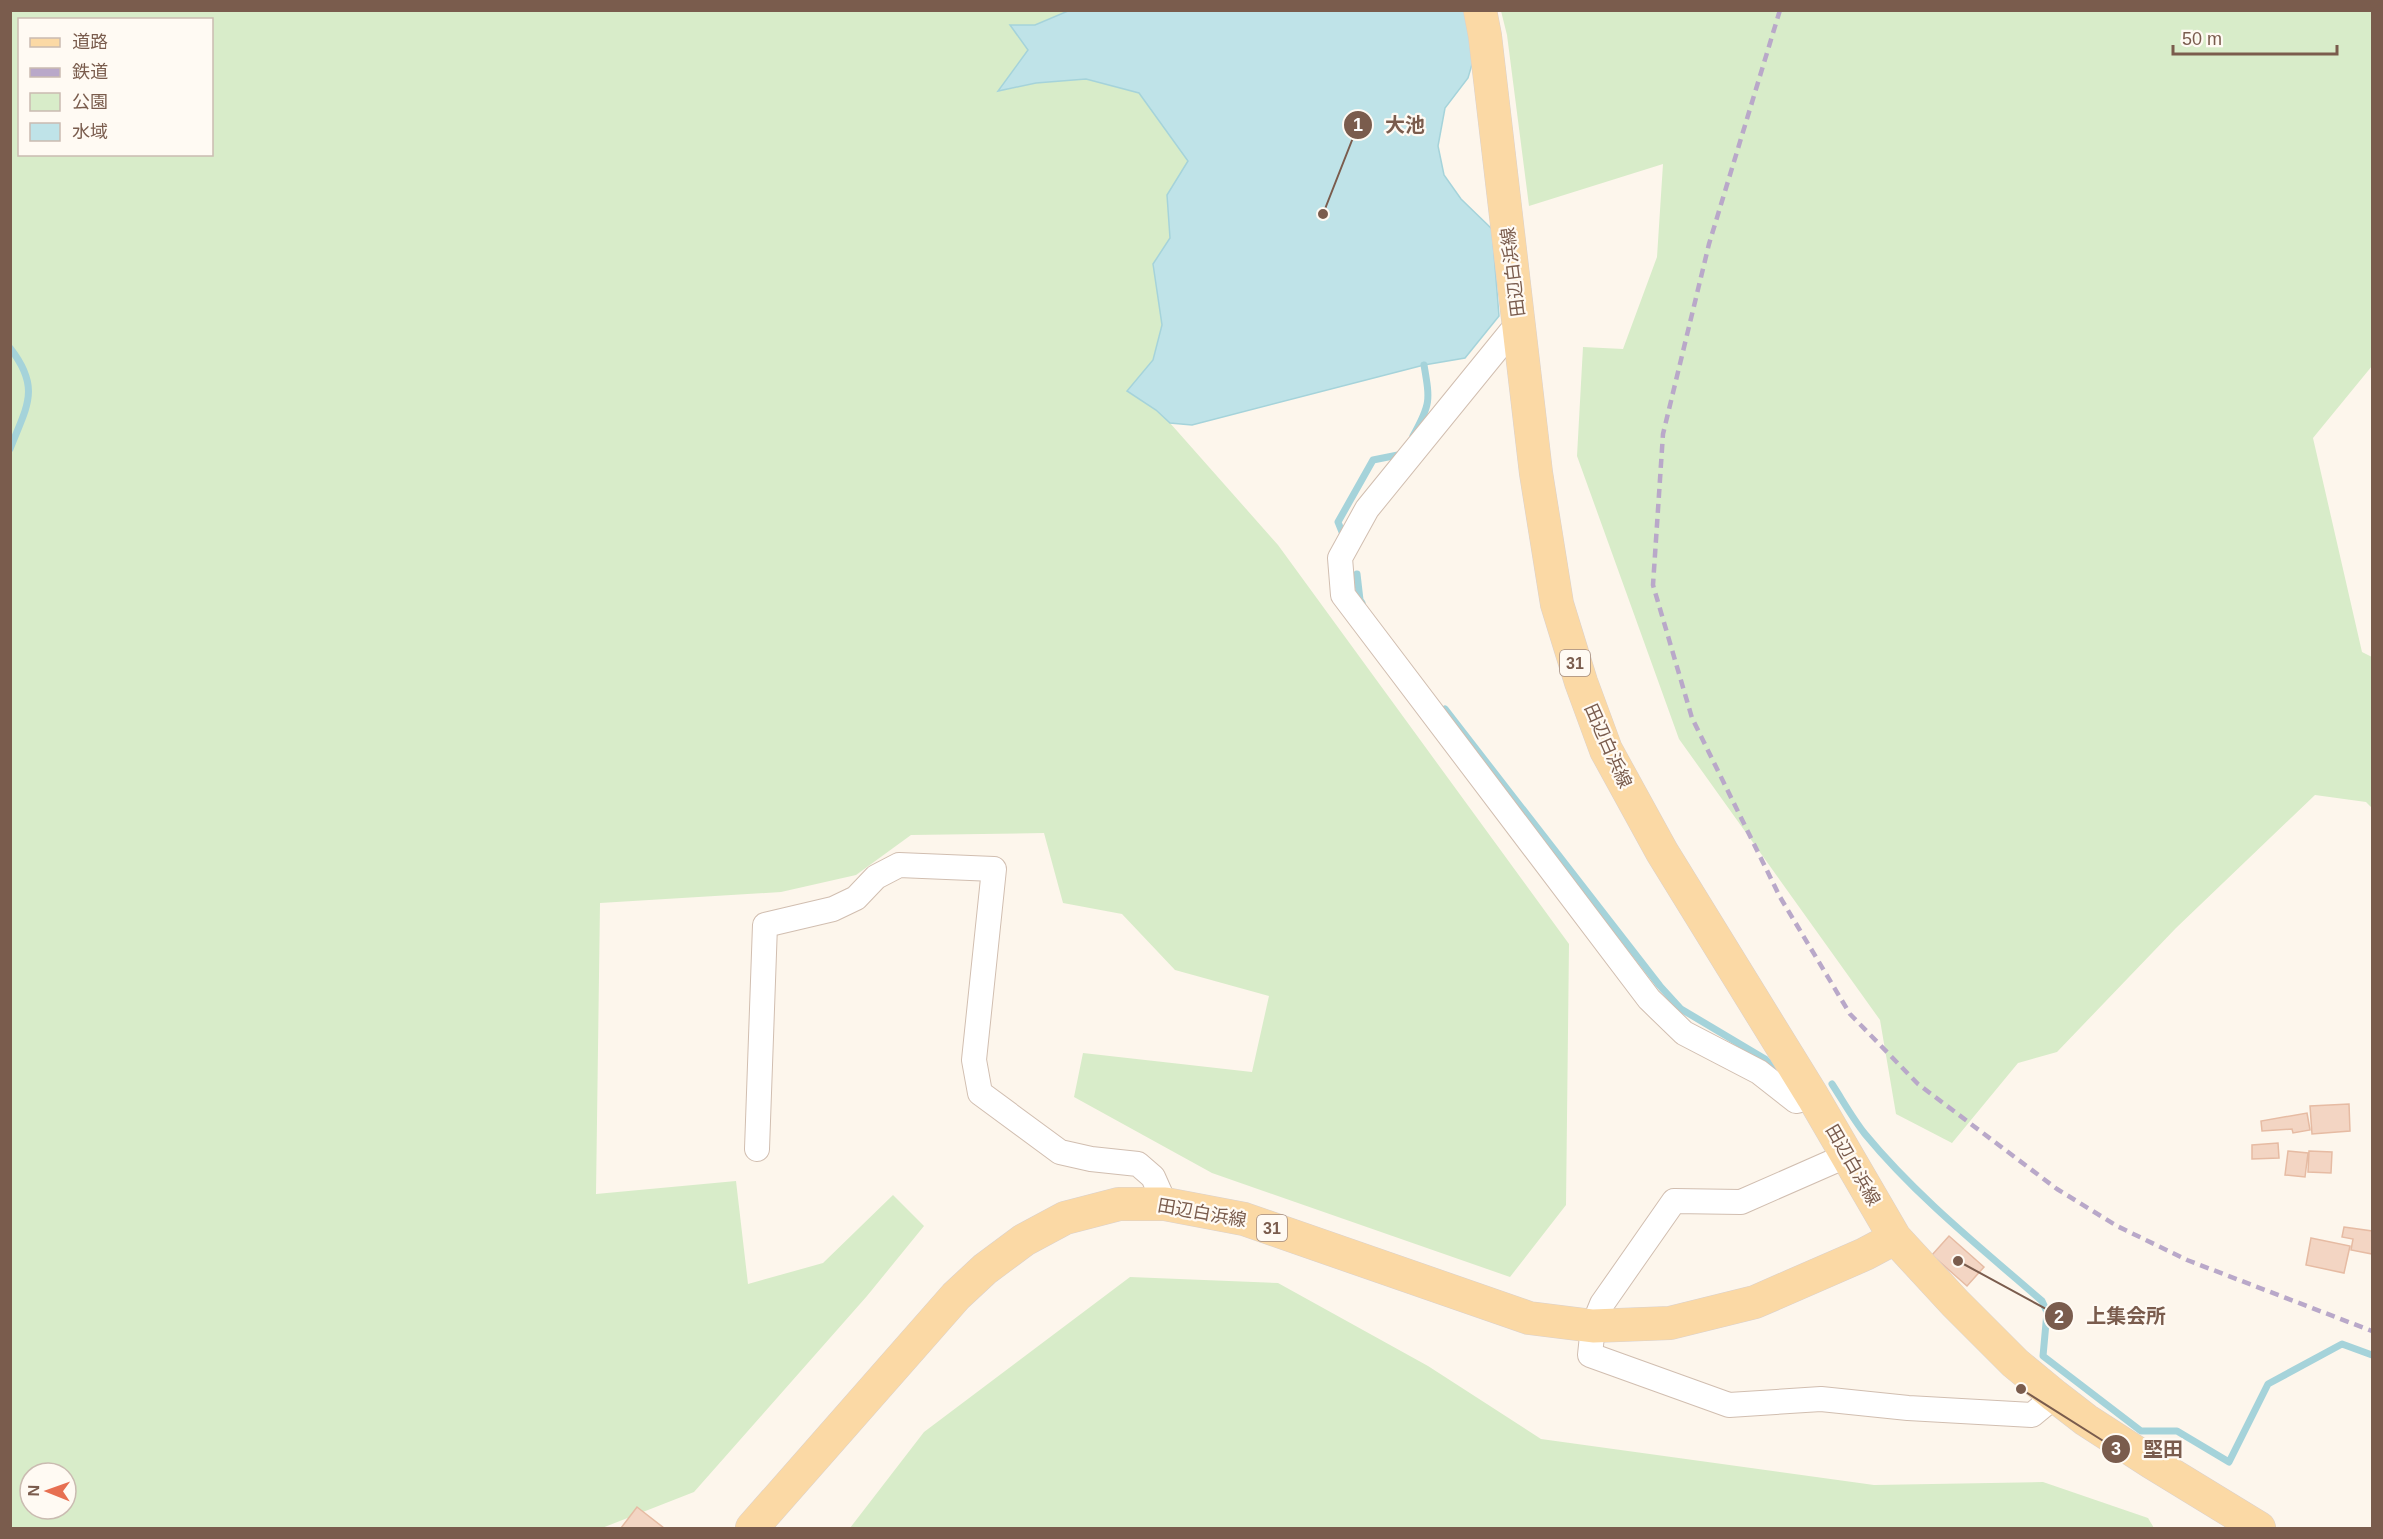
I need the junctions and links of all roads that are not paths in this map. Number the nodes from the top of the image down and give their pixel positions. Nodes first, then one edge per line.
1 (1480, 10) edge
2 (1520, 326) junction
3 (1813, 1097) junction
4 (757, 1149) dead end
5 (1848, 1155) junction
6 (1165, 1204) junction
7 (1895, 1238) junction
8 (1593, 1326) junction
9 (2055, 1396) junction
10 (752, 1528) edge
11 (2259, 1528) edge

1 - 2 main road, 田辺白浜線 / 31
2 - 3 main road, 田辺白浜線 / 31
2 - 3 street
3 - 5 main road, 田辺白浜線 / 31
4 - 6 street
5 - 7 main road, 田辺白浜線 / 31
5 - 8 street
6 - 8 main road, 田辺白浜線 / 31
6 - 10 main road, 田辺白浜線 / 31
7 - 8 main road, 田辺白浜線 / 31
7 - 9 main road, 田辺白浜線 / 31
8 - 9 street
9 - 11 main road, 田辺白浜線 / 31

